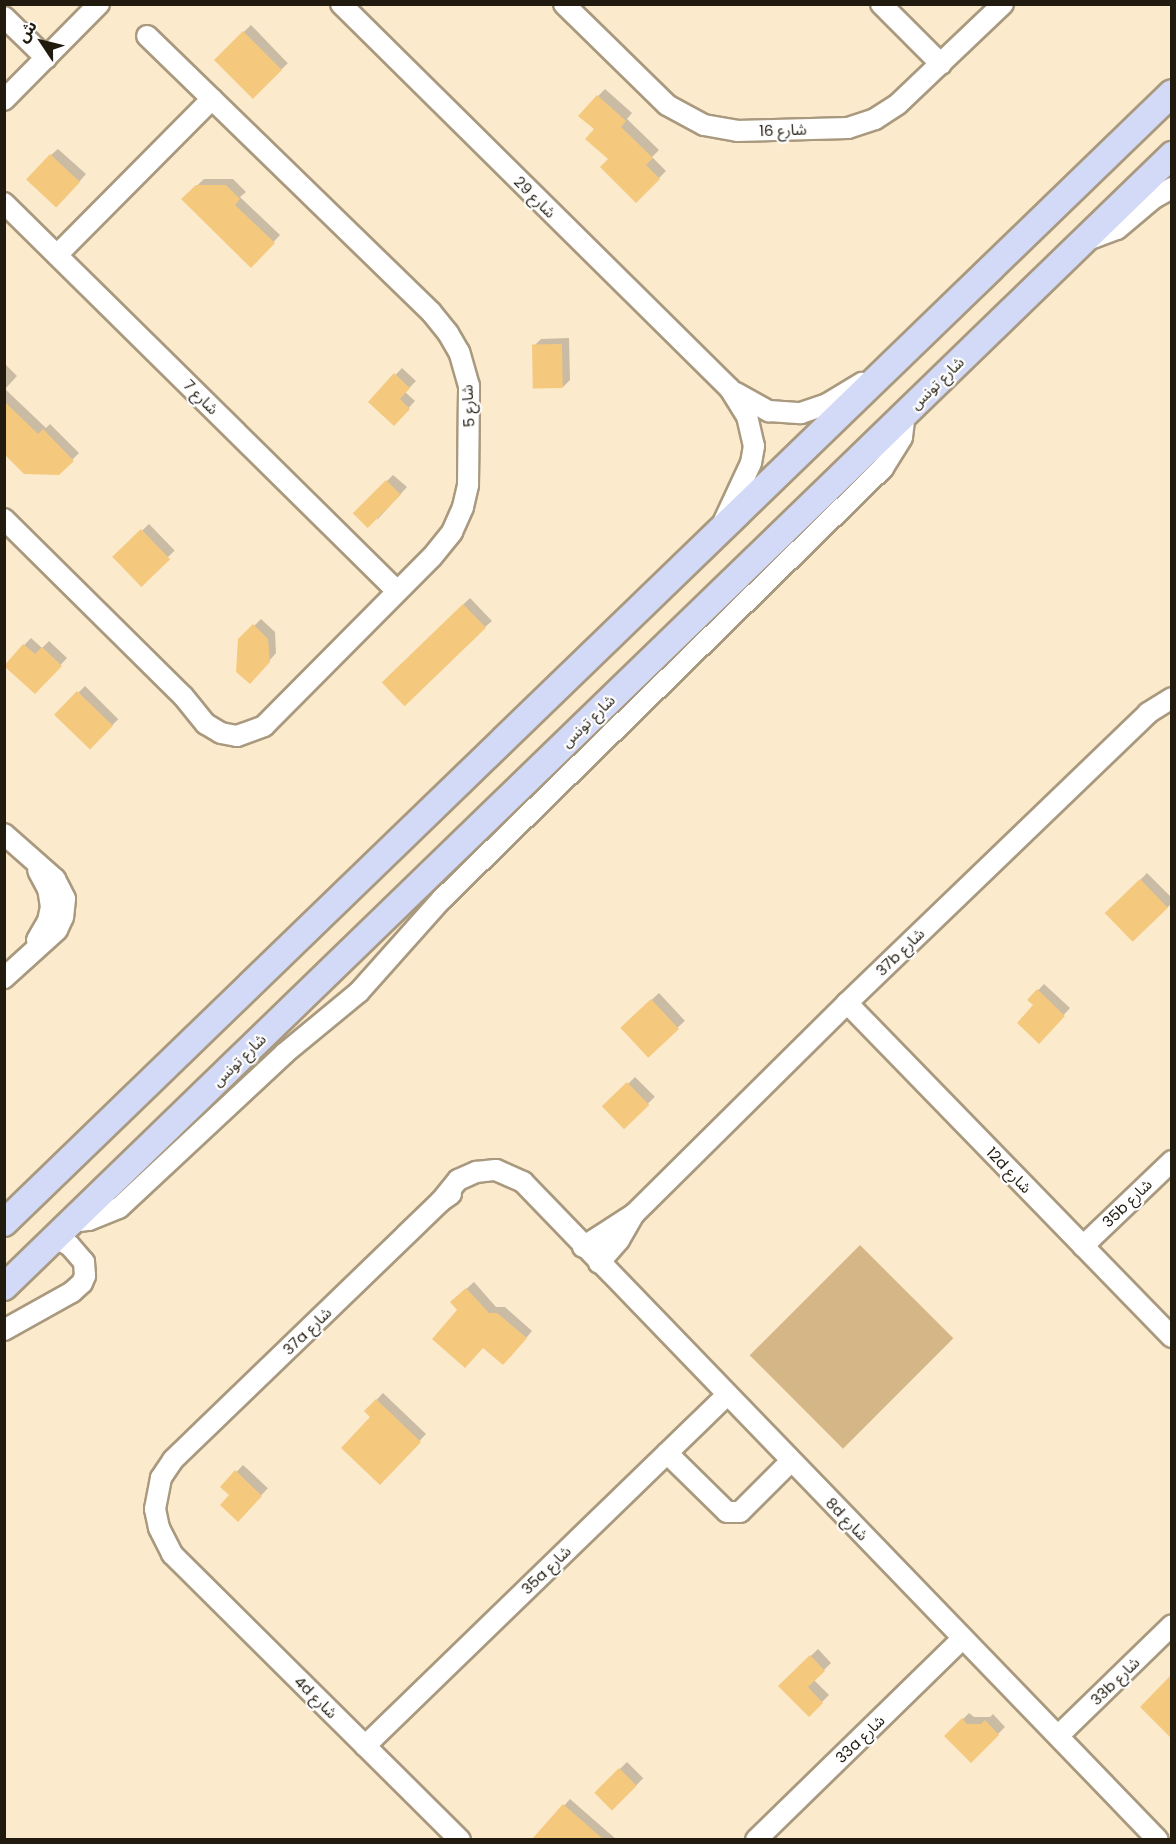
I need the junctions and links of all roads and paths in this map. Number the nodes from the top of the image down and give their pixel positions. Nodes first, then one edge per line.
1 (99, 4) edge
2 (341, 4) edge
3 (564, 4) edge
4 (881, 4) edge
5 (1004, 4) edge
6 (4, 17) edge
7 (147, 36) dead end
8 (46, 58) junction
9 (941, 64) junction
10 (1172, 93) edge
11 (212, 99) junction
12 (4, 100) edge
13 (1172, 155) edge
14 (1172, 188) edge
15 (4, 203) edge
16 (1083, 242) junction
17 (57, 255) junction
18 (885, 370) junction
19 (730, 389) junction
20 (905, 414) junction
21 (4, 519) edge
22 (719, 531) junction
23 (397, 591) junction
24 (1172, 698) edge
25 (4, 834) edge
26 (4, 978) edge
27 (846, 1004) junction
28 (1172, 1161) edge
29 (487, 1177) joint
30 (634, 1214) junction
31 (4, 1223) edge
32 (64, 1230) junction
33 (1083, 1246) junction
34 (584, 1247) junction
35 (599, 1263) junction
36 (4, 1287) edge
37 (4, 1330) edge
38 (1172, 1337) edge
39 (727, 1395) junction
40 (667, 1453) junction
41 (791, 1461) junction
42 (149, 1509) joint
43 (1172, 1625) edge
44 (963, 1638) junction
45 (1058, 1736) junction
46 (365, 1746) junction
47 (460, 1839) edge
48 (756, 1839) edge
49 (1158, 1839) edge

1 - 8 street
2 - 19 street, شارع 29
3 - 9 street, شارع 16
4 - 9 street
5 - 9 street, شارع 16
6 - 8 street
7 - 11 street, شارع 5
8 - 12 street
10 - 18 main road
11 - 17 street
11 - 23 street, شارع 5
13 - 16 main road, شارع تونس
14 - 16 street
15 - 17 street, شارع 7
16 - 20 main road, شارع تونس
17 - 23 street, شارع 7
18 - 19 street, شارع 29
18 - 22 main road
19 - 22 street, شارع 29
20 - 32 main road, شارع تونس
20 - 32 street
21 - 23 street, شارع 5
22 - 31 main road
24 - 27 street, 37b شارع
25 - 26 street
27 - 30 street, 37b شارع
27 - 33 street, 12d شارع
28 - 33 street, 35b شارع
29 - 34 street, 8d شارع
29 - 42 street, 37a شارع
30 - 34 street, 37b شارع
30 - 35 street, 37b شارع
32 - 36 main road, شارع تونس
32 - 37 street
33 - 38 street, 12d شارع
34 - 35 street, 8d شارع
35 - 39 street, 8d شارع
39 - 40 street, 35a شارع
39 - 41 street, 8d شارع
40 - 41 street
40 - 46 street, 35a شارع
41 - 44 street, 8d شارع
42 - 46 street, 4d شارع
43 - 45 street, 33b شارع
44 - 45 street, 8d شارع
44 - 48 street, 33a شارع
45 - 49 street, 8d شارع
46 - 47 street, 4d شارع

